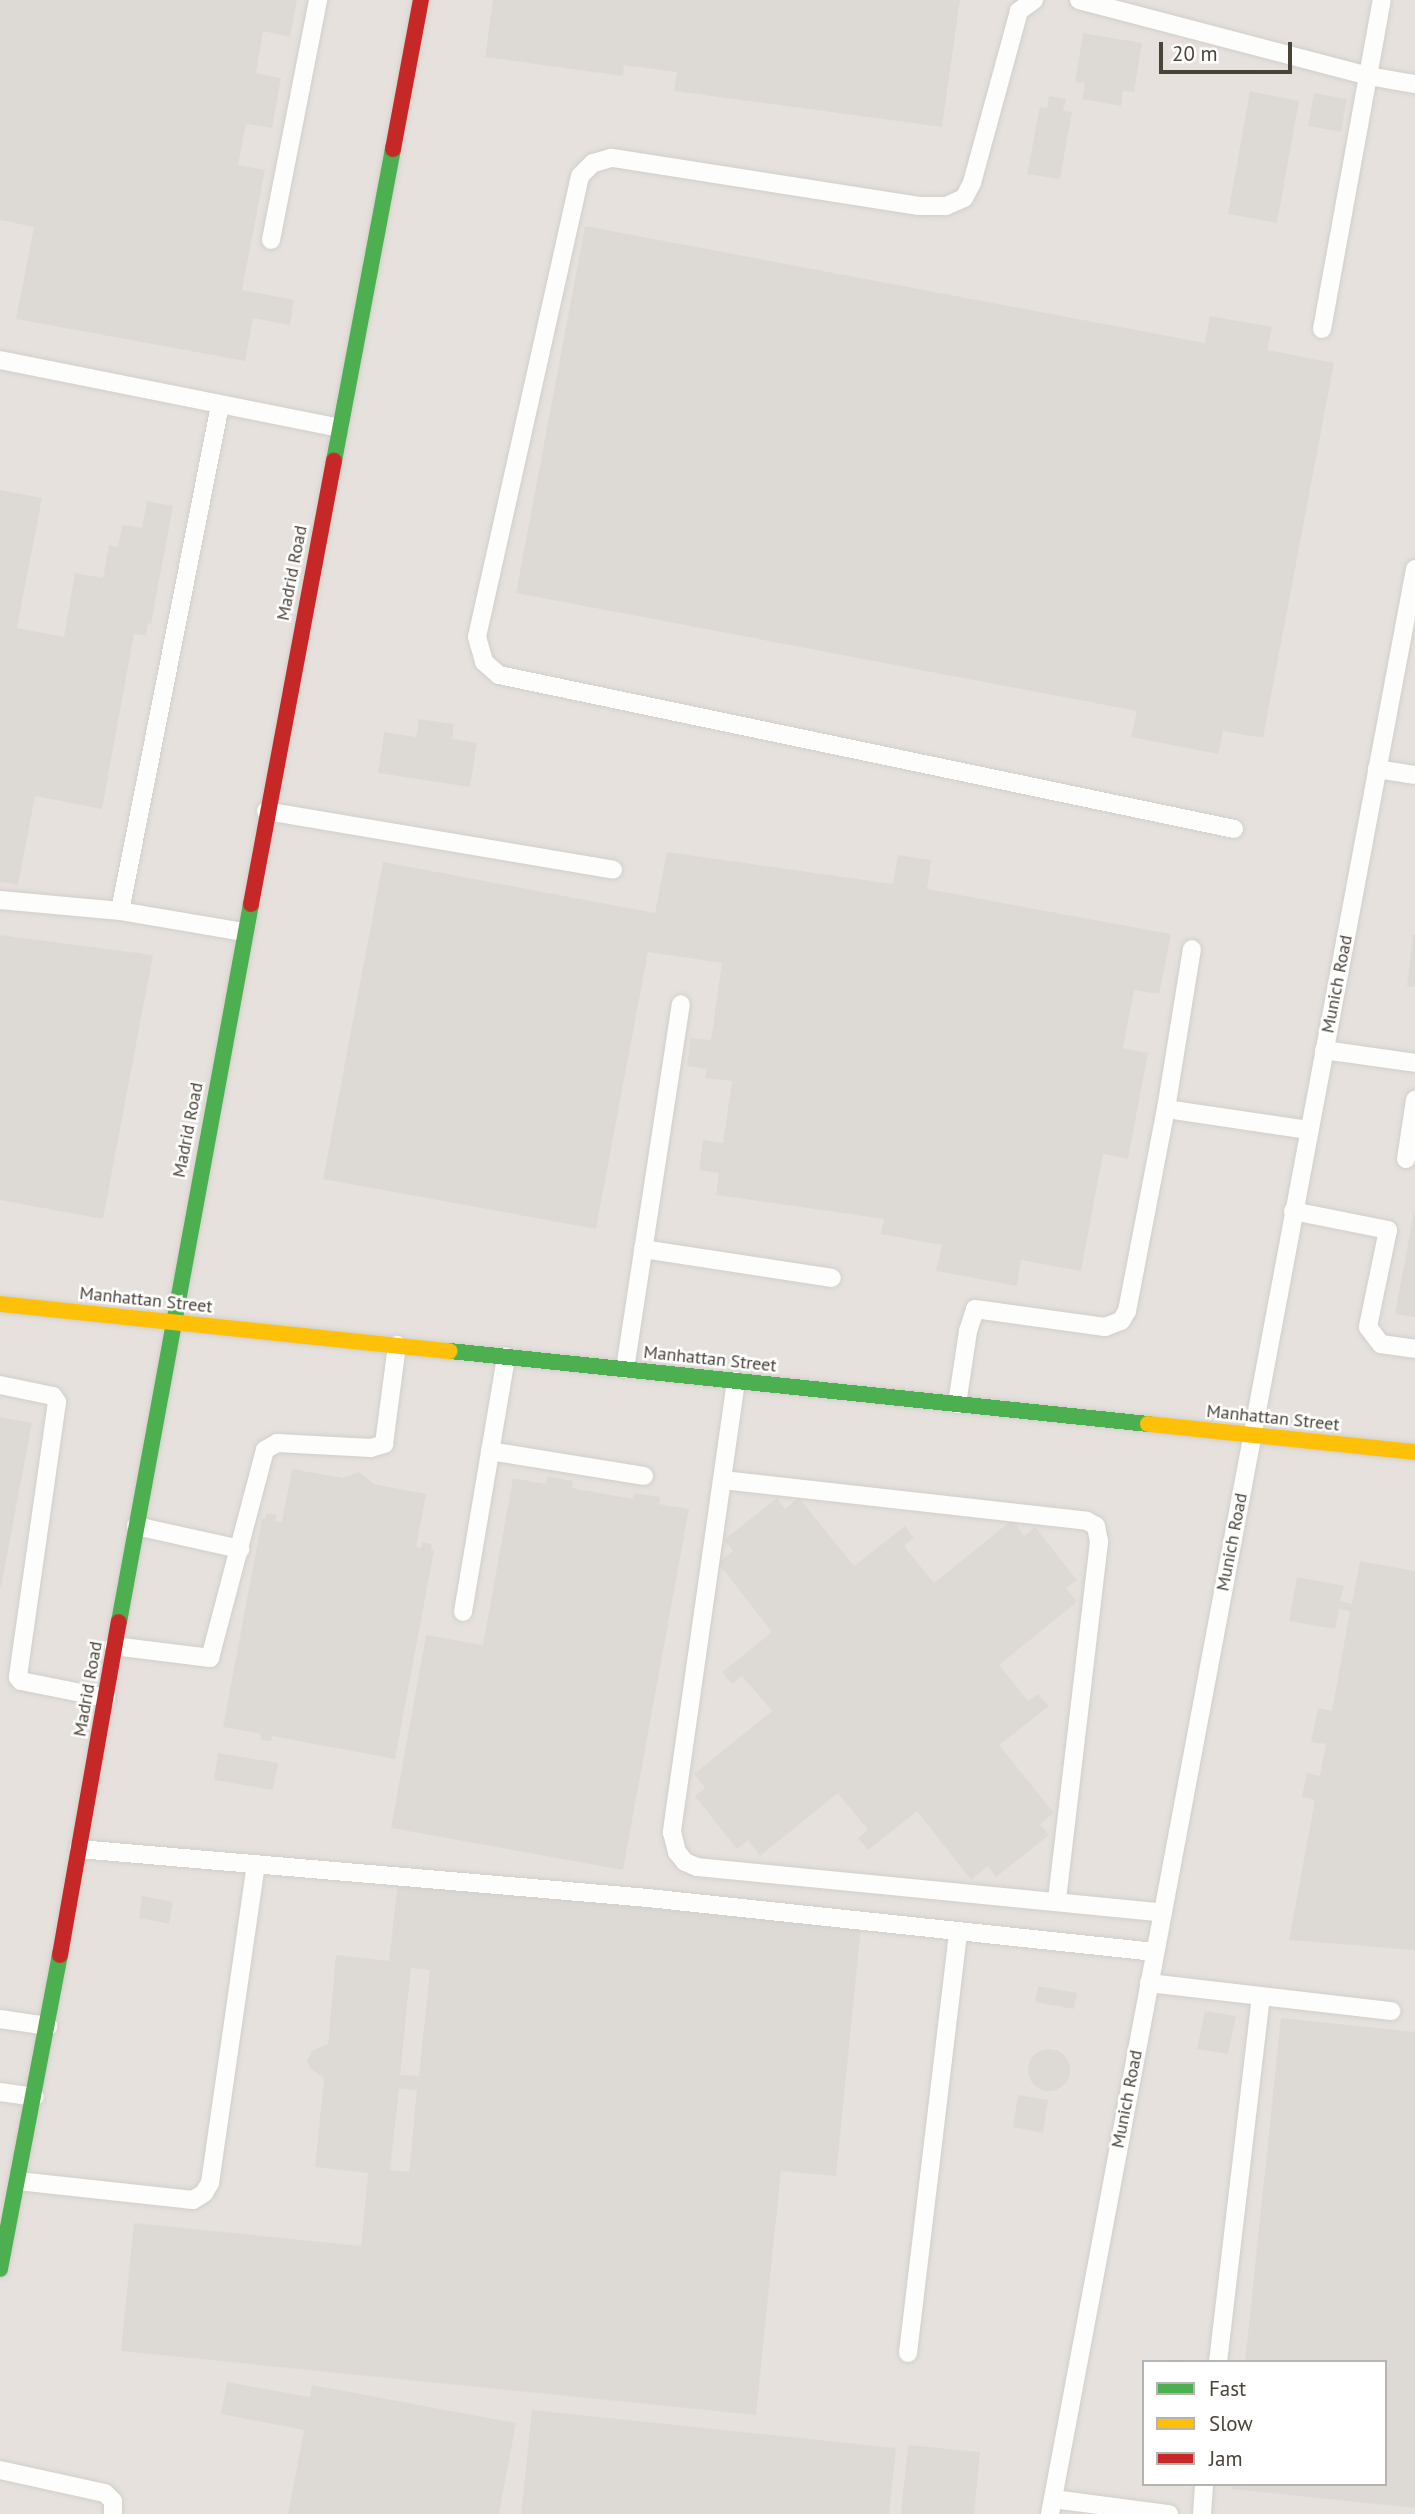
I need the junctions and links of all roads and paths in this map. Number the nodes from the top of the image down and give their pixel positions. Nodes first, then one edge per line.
1 (318, 0) edge
2 (421, 0) edge
3 (1034, 0) edge
4 (1079, 0) edge
5 (1382, 0) edge
6 (1368, 76) junction
7 (1415, 84) edge
8 (271, 240) dead end
9 (1322, 329) dead end
10 (0, 360) edge
11 (220, 405) junction
12 (338, 428) junction
13 (1415, 569) edge
14 (1377, 768) junction
15 (1415, 775) edge
16 (267, 811) junction
17 (1234, 829) dead end
18 (613, 870) dead end
19 (0, 900) edge
20 (120, 911) junction
21 (244, 932) junction
22 (1192, 949) dead end
23 (681, 1004) dead end
24 (1324, 1050) junction
25 (1415, 1063) edge
26 (1415, 1100) edge
27 (1166, 1109) junction
28 (1310, 1129) junction
29 (1406, 1159) dead end
30 (1293, 1211) junction
31 (643, 1249) junction
32 (832, 1278) dead end
33 (0, 1304) edge
34 (172, 1322) junction
35 (397, 1345) junction
36 (1415, 1349) edge
37 (506, 1357) junction
38 (625, 1369) junction
39 (736, 1381) junction
40 (0, 1385) edge
41 (957, 1404) junction
42 (1251, 1435) junction
43 (490, 1451) junction
44 (1415, 1452) edge
45 (644, 1476) dead end
46 (723, 1480) junction
47 (136, 1526) junction
48 (240, 1549) junction
49 (463, 1612) dead end
50 (114, 1646) junction
51 (106, 1698) junction
52 (79, 1849) junction
53 (256, 1865) junction
54 (1058, 1902) junction
55 (1163, 1913) junction
56 (958, 1931) junction
57 (1155, 1952) junction
58 (1149, 1983) junction
59 (1261, 1998) junction
60 (1391, 2011) dead end
61 (0, 2019) edge
62 (48, 2026) junction
63 (0, 2092) edge
64 (35, 2097) junction
65 (18, 2181) junction
66 (0, 2269) edge
67 (908, 2353) dead end
68 (1218, 2360) edge
69 (0, 2470) edge
70 (1204, 2486) edge
71 (1051, 2507) edge
72 (113, 2514) edge
73 (1169, 2514) edge
74 (1202, 2514) edge

1 - 8 lane
2 - 12 street, Madrid Road
3 - 17 lane
4 - 6 lane
5 - 6 lane
6 - 7 lane
6 - 9 lane
10 - 11 lane
11 - 12 lane
11 - 20 lane
12 - 16 street, Madrid Road
13 - 14 lane, Munich Road
14 - 15 lane
14 - 24 lane, Munich Road
16 - 18 lane
16 - 21 street, Madrid Road
19 - 20 lane
20 - 21 lane
21 - 34 street, Madrid Road
22 - 27 lane
23 - 31 lane
24 - 25 lane
24 - 28 lane, Munich Road
26 - 29 lane
27 - 28 lane
27 - 41 lane
28 - 30 lane, Munich Road
30 - 36 lane
30 - 42 lane, Munich Road
31 - 32 lane
31 - 38 lane
33 - 34 street, Manhattan Street
34 - 35 street, Manhattan Street
34 - 47 street, Madrid Road
35 - 37 street, Manhattan Street
35 - 48 lane
37 - 38 street, Manhattan Street
37 - 43 lane
38 - 39 street, Manhattan Street
39 - 41 street, Manhattan Street
39 - 46 lane
40 - 51 lane
41 - 42 street, Manhattan Street
42 - 44 street, Manhattan Street
42 - 55 lane, Munich Road
43 - 45 lane
43 - 49 lane
46 - 54 lane
46 - 54 lane
47 - 48 lane
47 - 50 street, Madrid Road
48 - 50 lane
50 - 51 street, Madrid Road
51 - 52 street, Madrid Road
52 - 53 lane
52 - 62 street, Madrid Road
53 - 56 lane
53 - 65 lane
54 - 55 lane
55 - 57 lane, Munich Road
56 - 57 lane
56 - 67 lane
57 - 58 lane, Munich Road
58 - 59 lane
58 - 71 lane, Munich Road
59 - 60 lane
59 - 68 lane
61 - 62 lane
62 - 64 street, Madrid Road
63 - 64 lane
64 - 65 street, Madrid Road
65 - 66 street, Madrid Road
69 - 72 lane
70 - 74 lane
71 - 73 lane

